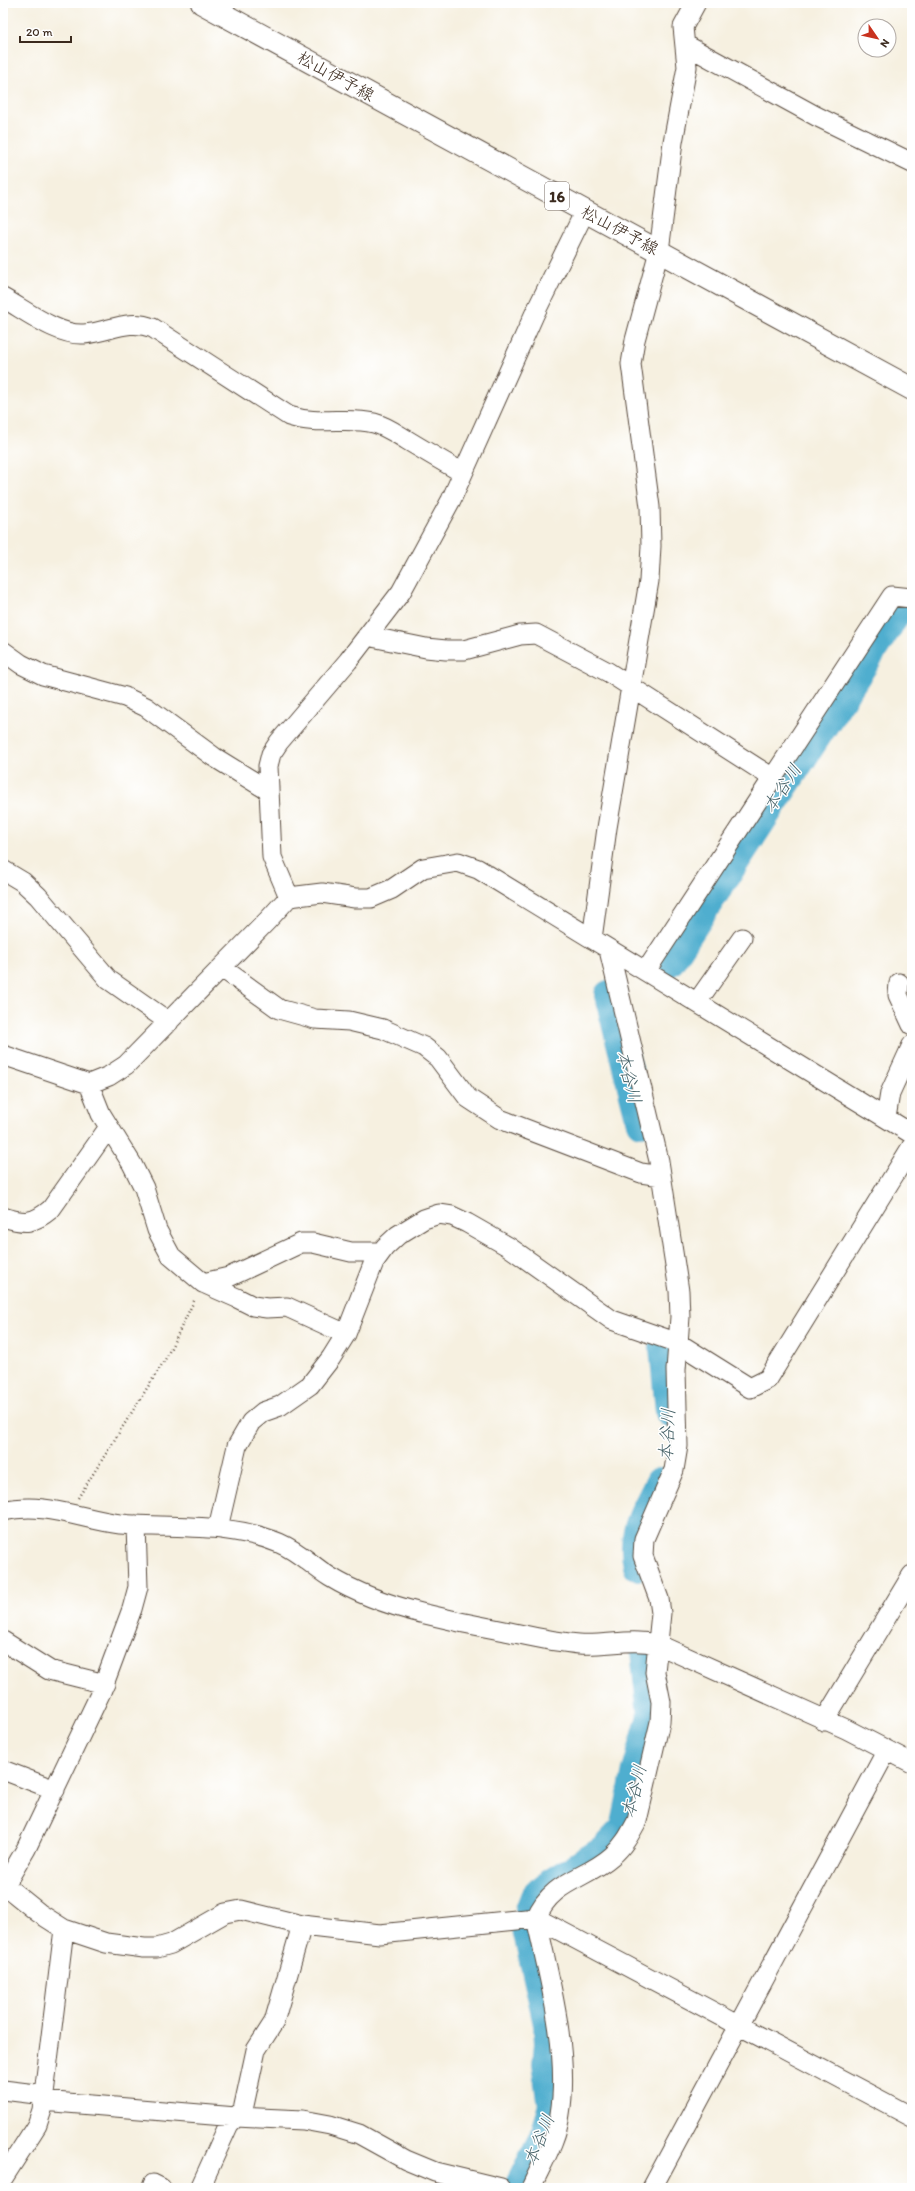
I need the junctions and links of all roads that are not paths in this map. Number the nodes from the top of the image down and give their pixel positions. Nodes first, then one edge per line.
1 (202, 3) edge
2 (696, 3) edge
3 (686, 45) junction
4 (912, 163) edge
5 (585, 211) junction
6 (659, 251) junction
7 (3, 298) edge
8 (912, 389) edge
9 (462, 473) junction
10 (912, 598) edge
11 (368, 636) junction
12 (3, 651) edge
13 (631, 687) junction
14 (772, 778) junction
15 (269, 791) junction
16 (3, 870) edge
17 (289, 897) junction
18 (742, 938) dead end
19 (592, 939) junction
20 (609, 950) junction
21 (222, 968) junction
22 (646, 971) junction
23 (899, 983) dead end
24 (697, 1002) junction
25 (169, 1022) junction
26 (912, 1025) edge
27 (912, 1045) edge
28 (3, 1055) edge
29 (89, 1084) junction
30 (886, 1118) junction
31 (109, 1127) junction
32 (912, 1134) edge
33 (912, 1146) edge
34 (661, 1176) junction
35 (3, 1217) edge
36 (381, 1252) junction
37 (203, 1282) junction
38 (346, 1334) junction
39 (678, 1343) junction
40 (3, 1511) edge
41 (136, 1525) junction
42 (218, 1528) junction
43 (912, 1575) edge
44 (3, 1641) edge
45 (657, 1644) junction
46 (105, 1684) junction
47 (824, 1720) junction
48 (888, 1750) junction
49 (912, 1763) edge
50 (3, 1770) edge
51 (55, 1790) junction
52 (4, 1884) edge
53 (536, 1918) junction
54 (302, 1925) junction
55 (64, 1929) junction
56 (740, 2025) junction
57 (3, 2090) edge
58 (44, 2098) junction
59 (236, 2117) junction
60 (912, 2117) edge
61 (3, 2178) edge
62 (152, 2188) edge
63 (161, 2188) edge
64 (200, 2188) edge
65 (501, 2188) edge
66 (531, 2188) edge
67 (652, 2188) edge

1 - 5 main road, 松山伊予線 / 16
2 - 3 street
3 - 4 street
3 - 6 street
5 - 6 main road, 松山伊予線 / 16
5 - 9 street
6 - 8 main road, 松山伊予線 / 16
6 - 13 street
7 - 9 street
9 - 11 street
10 - 14 street
11 - 13 street
11 - 15 street
12 - 15 street
13 - 14 street
13 - 19 street
14 - 22 street
15 - 17 street
16 - 25 street
17 - 19 street
17 - 21 street
18 - 24 street
19 - 20 street
20 - 22 street
20 - 34 street
21 - 25 street
21 - 34 street
22 - 24 street
23 - 26 street
24 - 30 street
25 - 29 street
27 - 30 street
28 - 29 street
29 - 31 street
30 - 32 street
31 - 35 street
31 - 37 street
33 - 39 street
34 - 39 street
36 - 37 street
36 - 38 street
36 - 39 street
37 - 38 street
38 - 42 street
39 - 45 street
40 - 41 street
41 - 42 street
41 - 46 street
42 - 45 street
43 - 47 street
44 - 46 street
45 - 47 street
45 - 53 street
46 - 51 street
47 - 48 street
48 - 49 street
48 - 56 street
50 - 51 street
51 - 52 street
52 - 55 street
53 - 54 street
53 - 56 street
53 - 66 street
54 - 55 street
54 - 59 street
55 - 58 street
56 - 60 street
56 - 67 street
57 - 58 street
58 - 59 street
58 - 61 street
59 - 64 street
59 - 65 street
62 - 63 street

